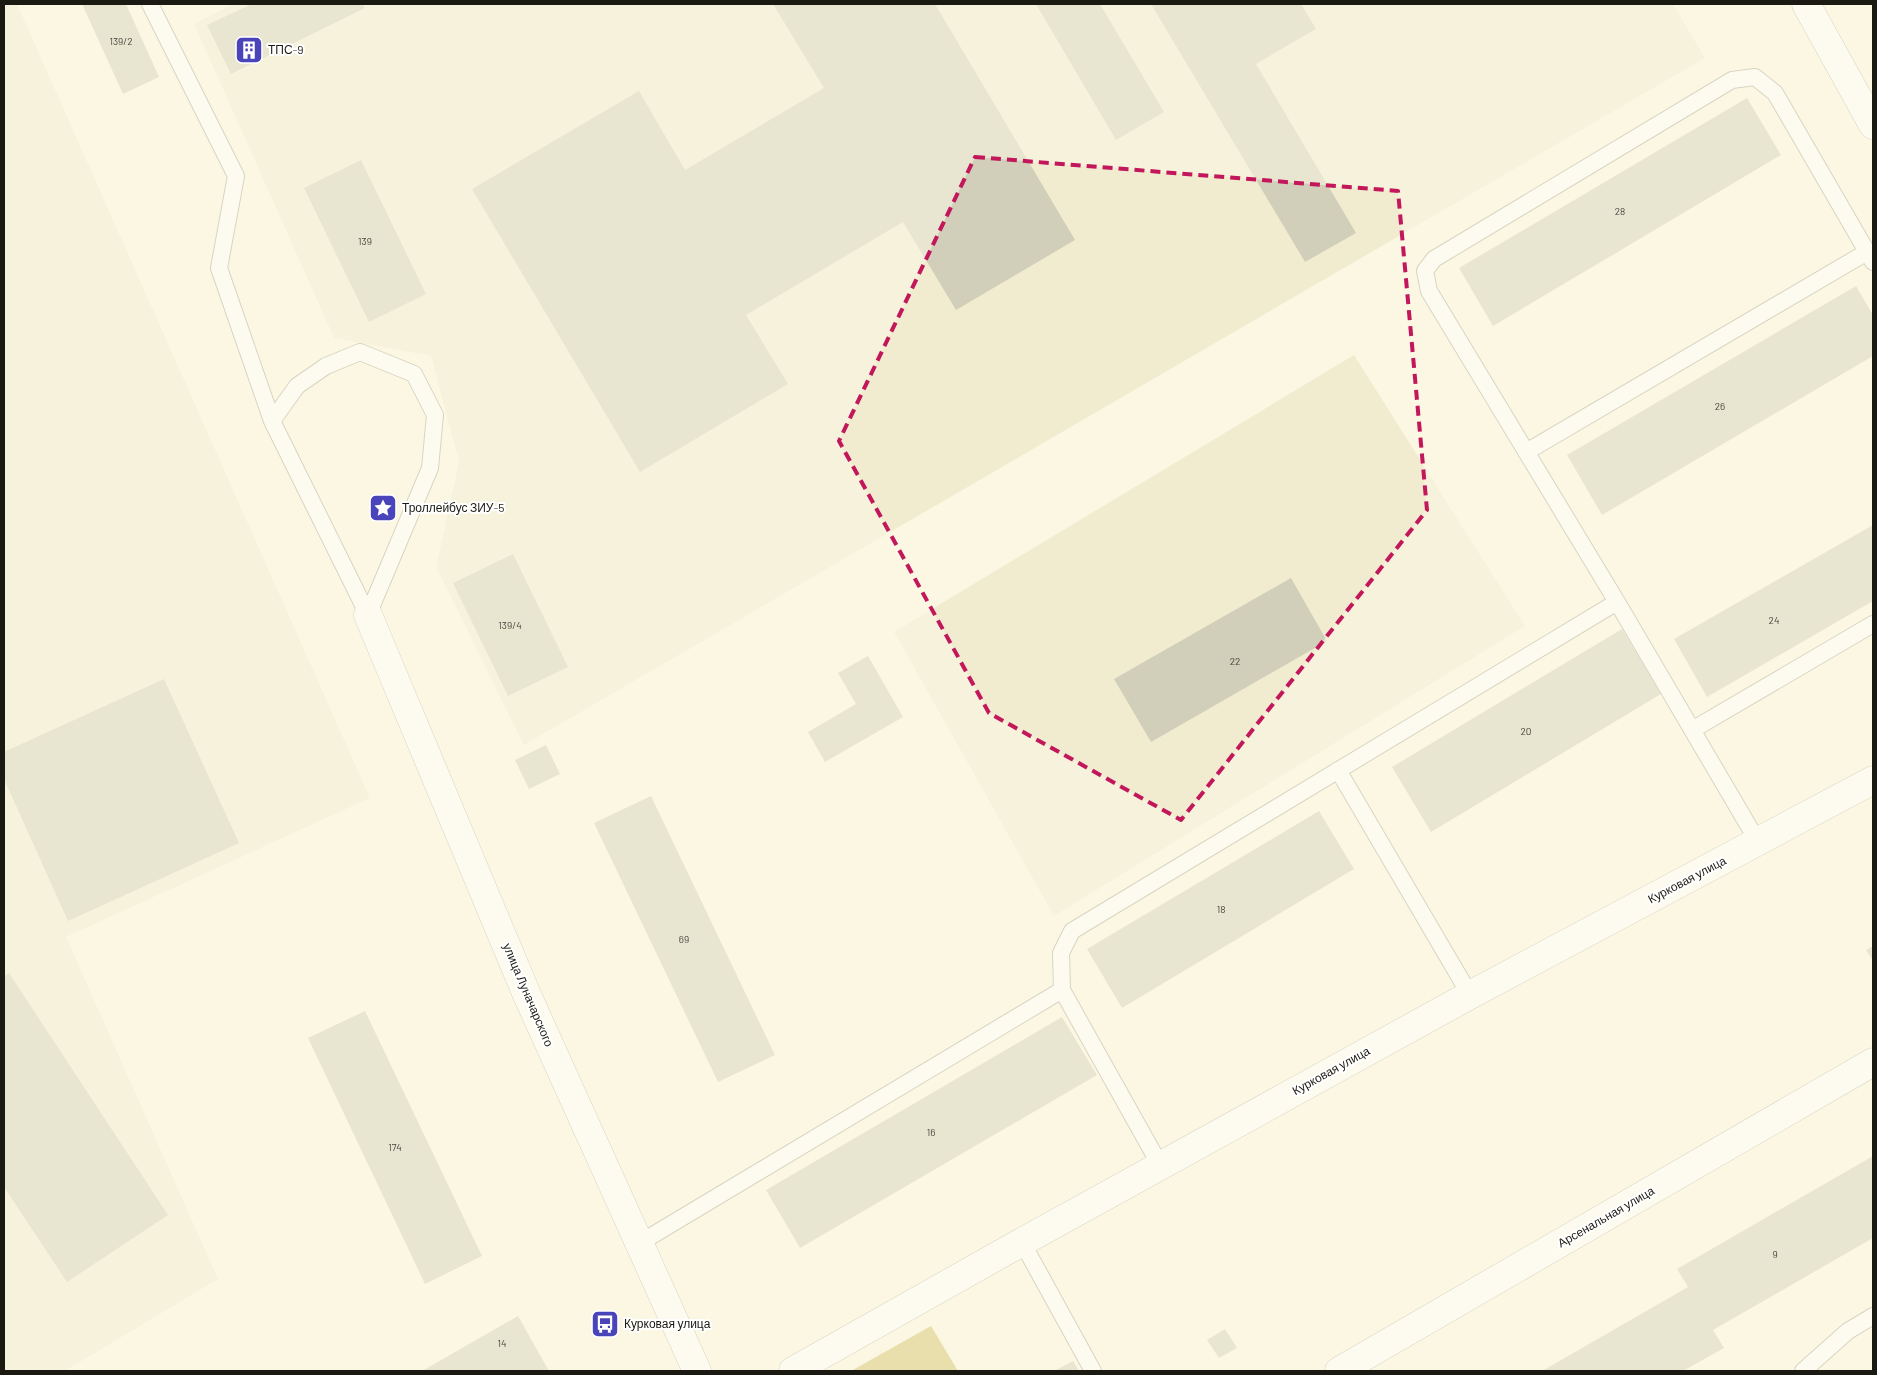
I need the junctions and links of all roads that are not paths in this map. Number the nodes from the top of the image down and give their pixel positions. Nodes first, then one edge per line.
1 (150, 4) edge
2 (1806, 4) edge
3 (1873, 125) edge
4 (1870, 257) edge
5 (272, 421) junction
6 (1526, 452) junction
7 (1617, 602) junction
8 (368, 615) junction
9 (1873, 624) edge
10 (1692, 730) junction
11 (1338, 770) junction
12 (1873, 780) edge
13 (1758, 842) junction
14 (1062, 990) junction
15 (1470, 995) junction
16 (1873, 1062) edge
17 (1160, 1165) junction
18 (1022, 1242) junction
19 (638, 1244) junction
20 (1873, 1316) edge
21 (697, 1371) edge
22 (793, 1371) edge
23 (1092, 1371) edge
24 (1339, 1371) edge
25 (1803, 1371) edge

1 - 5 lane
2 - 3 street
4 - 6 lane
4 - 6 lane
5 - 8 lane
5 - 8 lane
6 - 7 lane
7 - 10 lane
7 - 11 lane
8 - 19 street, улица Луначарского
9 - 10 lane
10 - 13 lane
11 - 14 lane
11 - 15 lane
12 - 13 street, Курковая улица
13 - 15 street, Курковая улица
14 - 17 lane
14 - 19 lane
15 - 17 street, Курковая улица
16 - 24 street, Арсенальная улица
17 - 18 street, Курковая улица
18 - 22 street, Курковая улица
18 - 23 lane
19 - 21 street, улица Луначарского
20 - 25 lane

